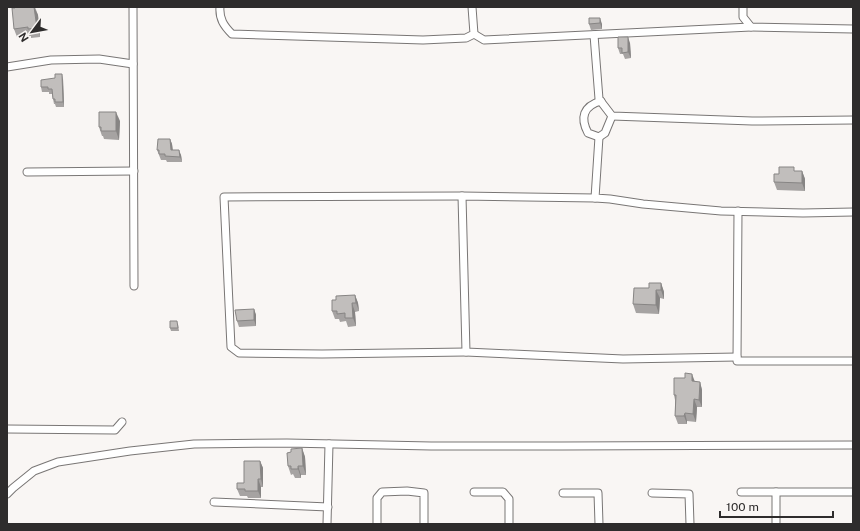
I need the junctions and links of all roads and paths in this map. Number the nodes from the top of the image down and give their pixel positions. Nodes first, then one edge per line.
1 (133, 7) edge
2 (220, 7) edge
3 (472, 7) edge
4 (743, 7) edge
5 (751, 27) junction
6 (853, 29) edge
7 (474, 34) junction
8 (594, 35) junction
9 (133, 64) junction
10 (7, 67) edge
11 (601, 101) junction
12 (612, 116) junction
13 (853, 120) edge
14 (599, 137) junction
15 (134, 171) junction
16 (26, 172) dead end
17 (462, 196) junction
18 (595, 198) junction
19 (738, 211) junction
20 (853, 212) edge
21 (134, 286) dead end
22 (466, 352) junction
23 (737, 357) junction
24 (853, 361) edge
25 (122, 422) dead end
26 (7, 428) edge
27 (330, 444) junction
28 (853, 445) edge
29 (474, 492) dead end
30 (741, 492) dead end
31 (776, 492) junction
32 (853, 492) edge
33 (563, 493) dead end
34 (652, 493) dead end
35 (7, 494) edge
36 (214, 502) dead end
37 (328, 507) junction
38 (327, 524) edge
39 (377, 524) edge
40 (424, 524) edge
41 (509, 524) edge
42 (599, 524) edge
43 (690, 524) edge
44 (776, 524) edge

1 - 9 street
2 - 7 street
3 - 7 street
4 - 5 street
5 - 6 street
5 - 8 street
7 - 8 street
8 - 11 street
9 - 10 street
9 - 15 street
11 - 12 street
11 - 14 street
12 - 13 street
12 - 14 street
14 - 18 street
15 - 16 street
15 - 21 street
17 - 18 street
17 - 22 street
17 - 22 street
18 - 19 street
19 - 20 street
19 - 23 street
22 - 23 street
23 - 24 street
25 - 26 street
27 - 28 street
27 - 35 street
27 - 37 street
29 - 41 street
30 - 31 street
31 - 32 street
31 - 44 street
33 - 42 street
34 - 43 street
36 - 37 street
37 - 38 street
39 - 40 street

